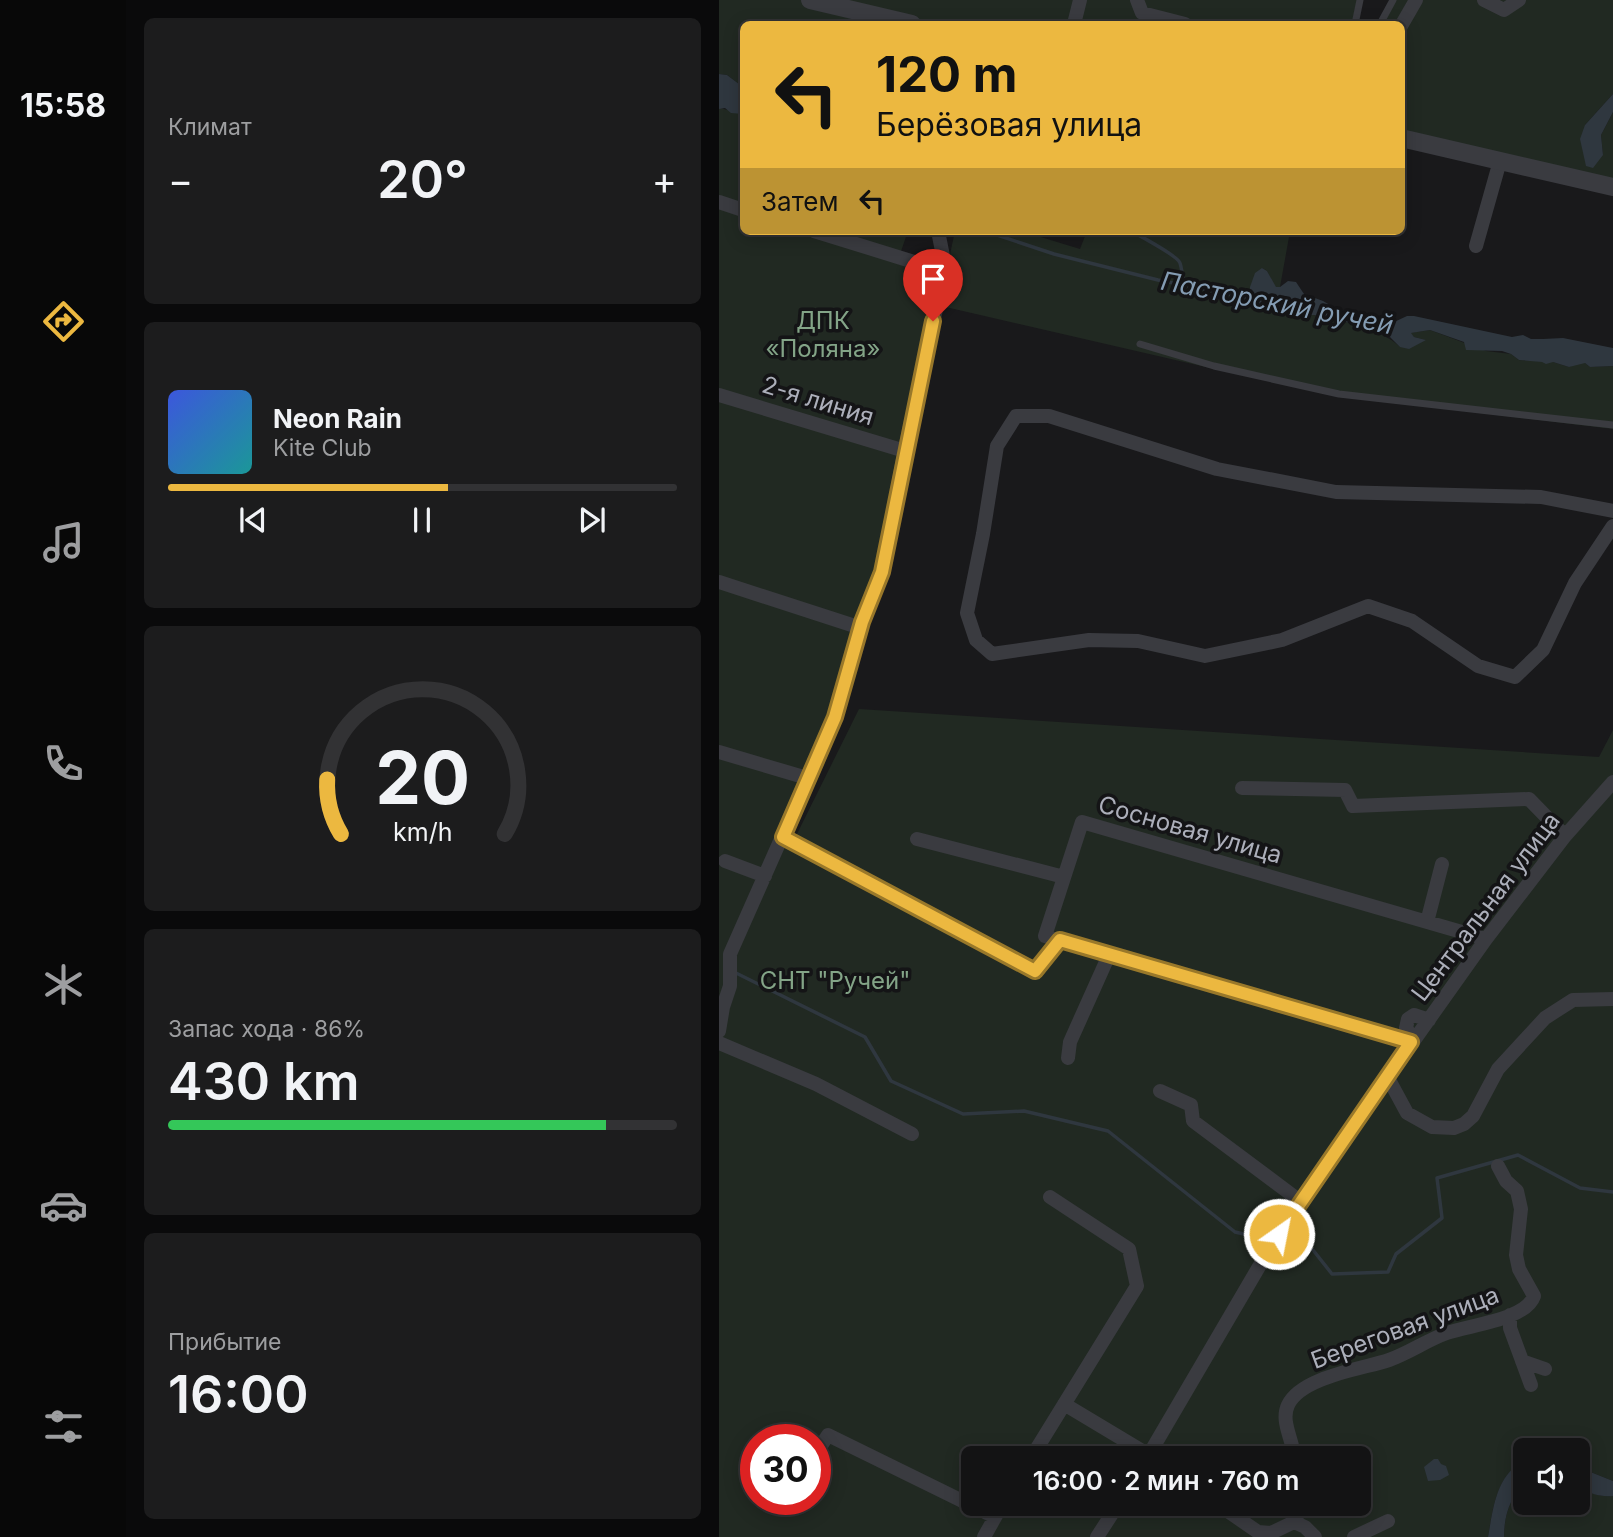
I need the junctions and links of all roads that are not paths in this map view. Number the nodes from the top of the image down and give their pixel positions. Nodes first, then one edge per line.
1 (811, 0) edge
2 (1080, 0) edge
3 (1137, 0) edge
4 (1360, 0) edge
5 (1393, 0) edge
6 (1415, 0) edge
7 (1484, 0) edge
8 (1519, 0) edge
9 (898, 21) edge
10 (1075, 21) edge
11 (1173, 21) edge
12 (1356, 21) edge
13 (1382, 21) edge
14 (1404, 21) edge
15 (1405, 139) edge
16 (1500, 161) junction
17 (1613, 187) edge
18 (719, 202) edge
19 (740, 209) edge
20 (827, 235) edge
21 (939, 235) edge
22 (1476, 246) dead end
23 (944, 261) junction
24 (1140, 344) dead end
25 (719, 395) edge
26 (1613, 425) edge
27 (905, 451) junction
28 (1613, 511) edge
29 (1613, 526) edge
30 (719, 582) edge
31 (861, 628) junction
32 (719, 752) edge
33 (808, 778) junction
34 (1613, 782) edge
35 (1242, 788) dead end
36 (1565, 836) junction
37 (783, 837) junction
38 (917, 839) dead end
39 (725, 861) dead end
40 (1442, 864) dead end
41 (765, 876) junction
42 (1064, 877) junction
43 (1427, 922) junction
44 (1486, 939) junction
45 (1060, 940) junction
46 (1109, 955) junction
47 (1613, 999) edge
48 (719, 1031) edge
49 (1412, 1041) junction
50 (719, 1044) edge
51 (1068, 1058) dead end
52 (1387, 1076) junction
53 (1160, 1091) dead end
54 (912, 1134) dead end
55 (1498, 1166) dead end
56 (1050, 1197) dead end
57 (1300, 1201) junction
58 (1510, 1315) junction
59 (1522, 1360) junction
60 (1545, 1368) dead end
61 (1531, 1385) dead end
62 (1064, 1404) junction
63 (831, 1436) edge
64 (1038, 1446) edge
65 (1132, 1446) edge
66 (1156, 1446) edge
67 (1294, 1446) edge
68 (1111, 1516) edge
69 (1234, 1516) edge
70 (1297, 1516) edge
71 (995, 1517) joint
72 (1388, 1521) dead end
73 (1294, 1522) junction
74 (1259, 1534) edge
75 (984, 1537) edge
76 (1097, 1537) edge
77 (1315, 1537) edge
78 (1354, 1537) edge

1 - 9 street
2 - 10 street
3 - 11 street
4 - 12 lane
5 - 13 lane
6 - 14 street
7 - 8 street
15 - 16 street
16 - 17 street
16 - 22 street
18 - 19 street
20 - 23 street
21 - 23 street
23 - 27 street
24 - 26 lane
25 - 27 street, 2-я линия
27 - 31 street
28 - 29 street
30 - 31 street
31 - 33 street
32 - 33 street
33 - 37 street
34 - 36 street, Центральная улица
35 - 36 street
36 - 44 street, Центральная улица
37 - 41 street
37 - 45 street
38 - 42 street
39 - 41 street
40 - 43 street
41 - 48 street
42 - 43 street, Сосновая улица
42 - 45 street
43 - 44 street, Сосновая улица
44 - 49 street, Центральная улица
45 - 46 street
46 - 49 street
46 - 51 street
47 - 52 street
49 - 52 street
50 - 54 street
52 - 57 street
53 - 57 street
55 - 58 street, Береговая улица
56 - 62 street
57 - 66 street
58 - 59 street
58 - 67 street, Береговая улица
59 - 60 street
59 - 61 street
62 - 64 street
62 - 65 street
63 - 71 street
68 - 76 street
69 - 74 street
70 - 73 street
71 - 75 street
72 - 78 street
73 - 74 street
73 - 77 street

